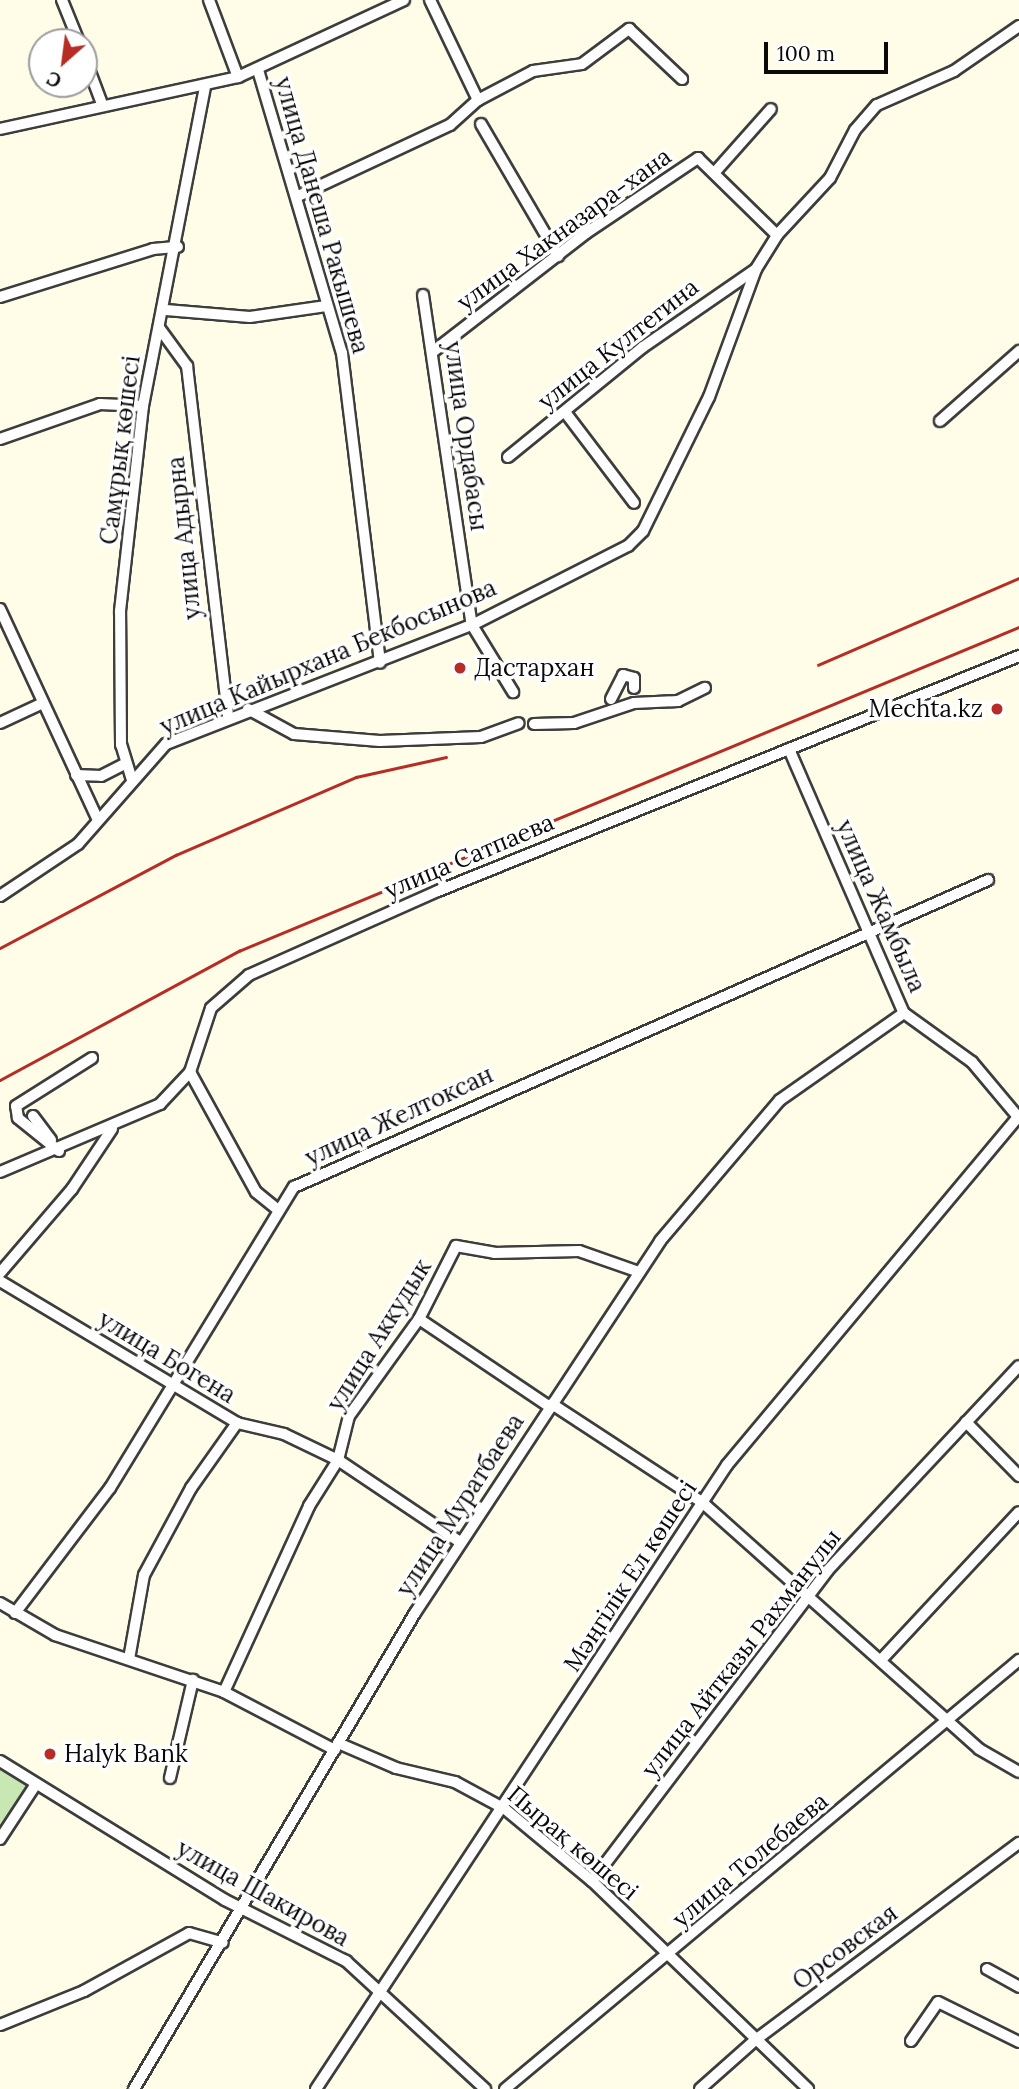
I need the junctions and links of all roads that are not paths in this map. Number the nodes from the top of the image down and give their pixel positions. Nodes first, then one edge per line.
1 (62, 0) edge
2 (209, 0) edge
3 (404, 0) edge
4 (429, 0) edge
5 (1019, 26) edge
6 (73, 28) edge
7 (258, 70) junction
8 (238, 77) junction
9 (681, 79) dead end
10 (205, 87) junction
11 (98, 93) edge
12 (478, 100) junction
13 (102, 104) junction
14 (771, 109) dead end
15 (481, 124) dead end
16 (0, 129) edge
17 (715, 172) junction
18 (296, 197) junction
19 (777, 235) junction
20 (178, 247) junction
21 (558, 256) junction
22 (756, 269) junction
23 (424, 295) dead end
24 (0, 297) edge
25 (326, 306) junction
26 (166, 310) junction
27 (160, 329) junction
28 (434, 351) junction
29 (1019, 351) edge
30 (143, 406) junction
31 (565, 412) junction
32 (940, 421) dead end
33 (0, 439) edge
34 (508, 457) dead end
35 (634, 502) dead end
36 (0, 609) edge
37 (472, 625) junction
38 (1019, 656) edge
39 (380, 663) junction
40 (634, 688) dead end
41 (705, 688) dead end
42 (513, 692) dead end
43 (611, 699) dead end
44 (41, 704) junction
45 (248, 709) junction
46 (228, 717) junction
47 (0, 723) edge
48 (519, 723) dead end
49 (534, 724) dead end
50 (789, 749) junction
51 (125, 764) junction
52 (76, 775) junction
53 (132, 779) junction
54 (98, 820) junction
55 (988, 880) dead end
56 (0, 896) edge
57 (869, 930) junction
58 (904, 1013) junction
59 (92, 1058) dead end
60 (190, 1072) junction
61 (1019, 1117) edge
62 (112, 1129) junction
63 (59, 1151) junction
64 (0, 1172) edge
65 (278, 1210) junction
66 (639, 1272) junction
67 (0, 1273) edge
68 (0, 1281) edge
69 (419, 1319) junction
70 (1019, 1366) edge
71 (176, 1386) junction
72 (551, 1406) junction
73 (966, 1422) junction
74 (237, 1423) junction
75 (338, 1460) junction
76 (1019, 1476) edge
77 (702, 1502) junction
78 (1019, 1512) edge
79 (460, 1542) junction
80 (807, 1596) junction
81 (0, 1602) edge
82 (15, 1612) junction
83 (129, 1659) junction
84 (881, 1660) junction
85 (1019, 1660) edge
86 (193, 1680) junction
87 (225, 1692) junction
88 (947, 1721) junction
89 (337, 1746) junction
90 (0, 1761) edge
91 (1019, 1772) edge
92 (170, 1779) dead end
93 (36, 1784) junction
94 (505, 1809) junction
95 (0, 1839) edge
96 (1019, 1843) edge
97 (592, 1881) junction
98 (241, 1909) junction
99 (223, 1943) junction
100 (668, 1955) junction
101 (987, 1969) dead end
102 (1019, 1987) edge
103 (381, 1992) junction
104 (0, 2025) edge
105 (754, 2041) junction
106 (912, 2041) dead end
107 (1019, 2042) edge
108 (134, 2089) edge
109 (316, 2089) edge
110 (485, 2089) edge
111 (505, 2089) edge
112 (700, 2089) edge
113 (808, 2089) edge

1 - 6 street
2 - 8 street
3 - 7 street
4 - 12 street
5 - 19 street, улица Кайырхана Бекбосынова
7 - 8 street
7 - 18 street, улица Данеша Ракышева
8 - 10 street
9 - 12 street
10 - 13 street
10 - 20 street, Самұрық көшесі
11 - 13 street
12 - 18 street
13 - 16 street
14 - 17 street
15 - 21 street
17 - 19 street
17 - 21 street, улица Хакназара-хана
18 - 25 street, улица Данеша Ракышева
19 - 22 street, улица Кайырхана Бекбосынова
20 - 24 street
20 - 26 street, Самұрық көшесі
21 - 28 street, улица Хакназара-хана
22 - 31 street, улица Култегина
22 - 37 street, улица Кайырхана Бекбосынова
23 - 28 street, улица Ордабасы
25 - 26 street
25 - 39 street, улица Данеша Ракышева
26 - 27 street, Самұрық көшесі
27 - 30 street, Самұрық көшесі
27 - 46 street, улица Адырна
28 - 37 street, улица Ордабасы
29 - 32 street
30 - 33 street
30 - 51 street, Самұрық көшесі
31 - 34 street, улица Култегина
31 - 35 street
36 - 44 street
37 - 39 street, улица Кайырхана Бекбосынова
37 - 42 street
38 - 50 street, улица Сатпаева
39 - 45 street, улица Кайырхана Бекбосынова
40 - 43 street
41 - 49 street
44 - 47 street
44 - 52 street
45 - 46 street, улица Кайырхана Бекбосынова
45 - 48 street
46 - 53 street, улица Кайырхана Бекбосынова
50 - 57 street, улица Жамбыла
50 - 60 street, улица Сатпаева
51 - 52 street
51 - 53 street, Самұрық көшесі
52 - 54 street
53 - 54 street, улица Кайырхана Бекбосынова
54 - 56 street, улица Кайырхана Бекбосынова
55 - 57 street, улица Желтоксан
57 - 58 street, улица Жамбыла
57 - 65 street, улица Желтоксан
58 - 61 street, улица Жамбыла
58 - 66 street, улица Муратбаева
59 - 63 street
60 - 62 street, улица Сатпаева
60 - 65 street
61 - 77 street, Мәңгілік Ел көшесі
62 - 63 street, улица Сатпаева
62 - 67 street
63 - 64 street, улица Сатпаева
65 - 71 street, улица Желтоксан
66 - 69 street, улица Аккудык
66 - 72 street, улица Муратбаева
68 - 71 street, улица Богена
69 - 72 street
69 - 75 street, улица Аккудык
70 - 73 street, улица Айтказы Рахманулы
71 - 74 street, улица Богена
71 - 82 street, улица Желтоксан
72 - 77 street
72 - 79 street, улица Муратбаева
73 - 76 street
73 - 80 street, улица Айтказы Рахманулы
74 - 75 street, улица Богена
74 - 83 street
75 - 79 street, улица Богена
75 - 87 street, улица Аккудык
77 - 80 street
77 - 94 street, Мәңгілік Ел көшесі
78 - 84 street
79 - 89 street, улица Муратбаева
80 - 84 street
80 - 97 street, улица Айтказы Рахманулы
81 - 82 street, Пырақ көшесі
82 - 83 street, Пырақ көшесі
83 - 86 street, Пырақ көшесі
84 - 88 street
85 - 88 street, улица Толебаева
86 - 87 street, Пырақ көшесі
86 - 92 street
87 - 89 street, Пырақ көшесі
88 - 91 street
88 - 100 street, улица Толебаева
89 - 94 street, Пырақ көшесі
89 - 98 street, улица Муратбаева
90 - 93 street, улица Шакирова
93 - 95 street
93 - 98 street, улица Шакирова
94 - 97 street, Пырақ көшесі
94 - 103 street, Мәңгілік Ел көшесі
96 - 105 street, Орсовская
97 - 100 street, Пырақ көшесі
98 - 99 street, улица Муратбаева
98 - 103 street, улица Шакирова
99 - 104 street
99 - 108 street, улица Муратбаева
100 - 105 street, Пырақ көшесі
100 - 111 street, улица Толебаева
101 - 102 street
103 - 109 street, Мәңгілік Ел көшесі
103 - 110 street, улица Шакирова
105 - 112 street, Орсовская
105 - 113 street, Пырақ көшесі
106 - 107 street

